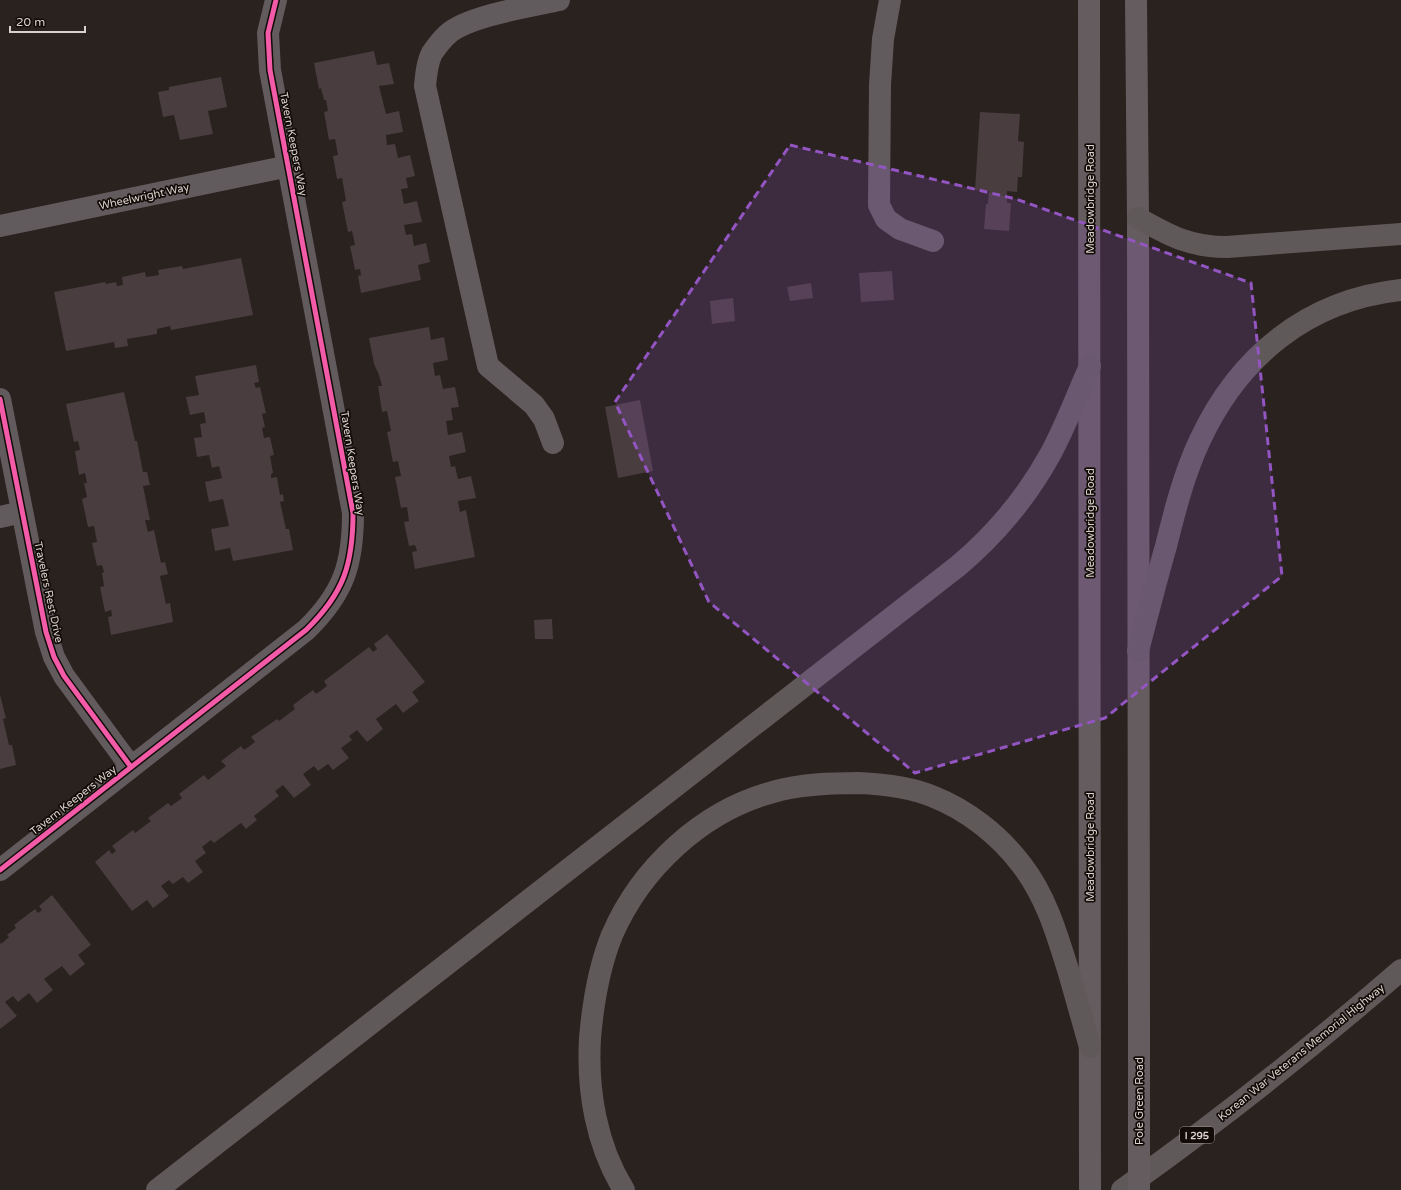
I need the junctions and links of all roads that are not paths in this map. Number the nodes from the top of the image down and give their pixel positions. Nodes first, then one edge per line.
1 (276, 0) edge
2 (559, 0) edge
3 (890, 0) edge
4 (1089, 0) edge
5 (1136, 0) edge
6 (289, 166) junction
7 (1138, 218) junction
8 (0, 226) edge
9 (1401, 234) edge
10 (932, 241) dead end
11 (1401, 290) edge
12 (1090, 366) junction
13 (0, 399) edge
14 (553, 443) dead end
15 (22, 512) junction
16 (0, 517) edge
17 (1138, 651) junction
18 (132, 767) junction
19 (0, 870) edge
20 (1401, 970) edge
21 (1090, 1047) junction
22 (157, 1190) edge
23 (624, 1190) edge
24 (1090, 1190) edge
25 (1122, 1190) edge
26 (1139, 1190) edge

1 - 6 street, Tavern Keepers Way
2 - 14 street
3 - 10 street
4 - 12 main road, Meadowbridge Road
5 - 7 main road
6 - 8 street, Wheelwright Way
6 - 18 street, Tavern Keepers Way
7 - 9 highway
7 - 17 main road
11 - 17 highway
12 - 21 main road, Meadowbridge Road
12 - 22 highway
13 - 15 street, Travelers Rest Drive
15 - 16 street
15 - 18 street, Travelers Rest Drive
17 - 26 main road, Pole Green Road, bridge
18 - 19 street, Tavern Keepers Way
20 - 25 highway, Korean War Veterans Memorial Highway / I 295
21 - 23 highway
21 - 24 main road

